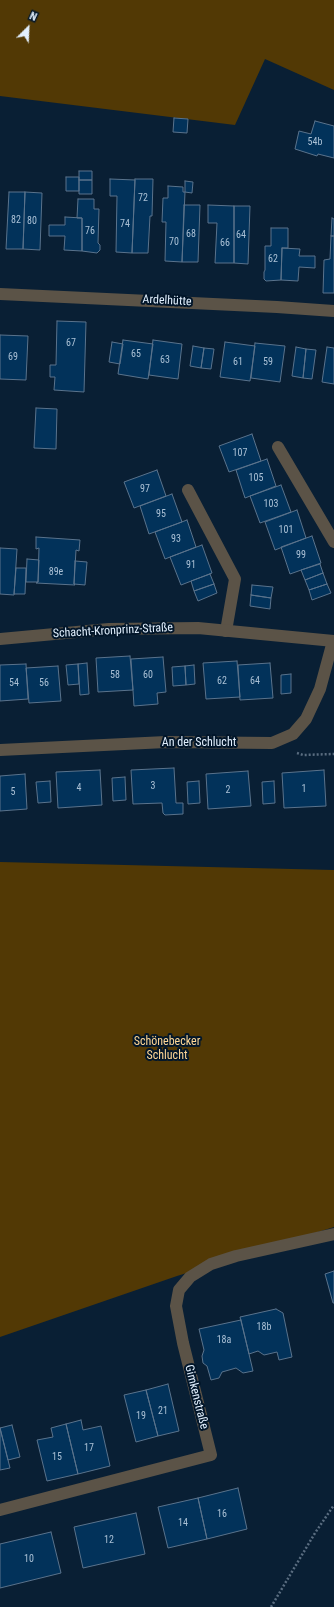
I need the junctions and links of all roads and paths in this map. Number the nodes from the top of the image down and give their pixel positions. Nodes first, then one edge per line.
1 (0, 294) edge
2 (334, 311) edge
3 (278, 447) dead end
4 (188, 490) dead end
5 (334, 542) edge
6 (226, 631) junction
7 (0, 638) edge
8 (334, 640) edge
9 (0, 750) edge
10 (334, 1234) edge
11 (334, 1505) edge
12 (0, 1510) edge
13 (271, 1607) edge

1 - 2 street, Ardelhütte
3 - 5 street
4 - 6 street
6 - 7 street, Schacht-Kronprinz-Straße
6 - 8 street, Schacht-Kronprinz-Straße
8 - 9 street, An der Schlucht
10 - 12 street, Gimkenstraße
11 - 13 path

